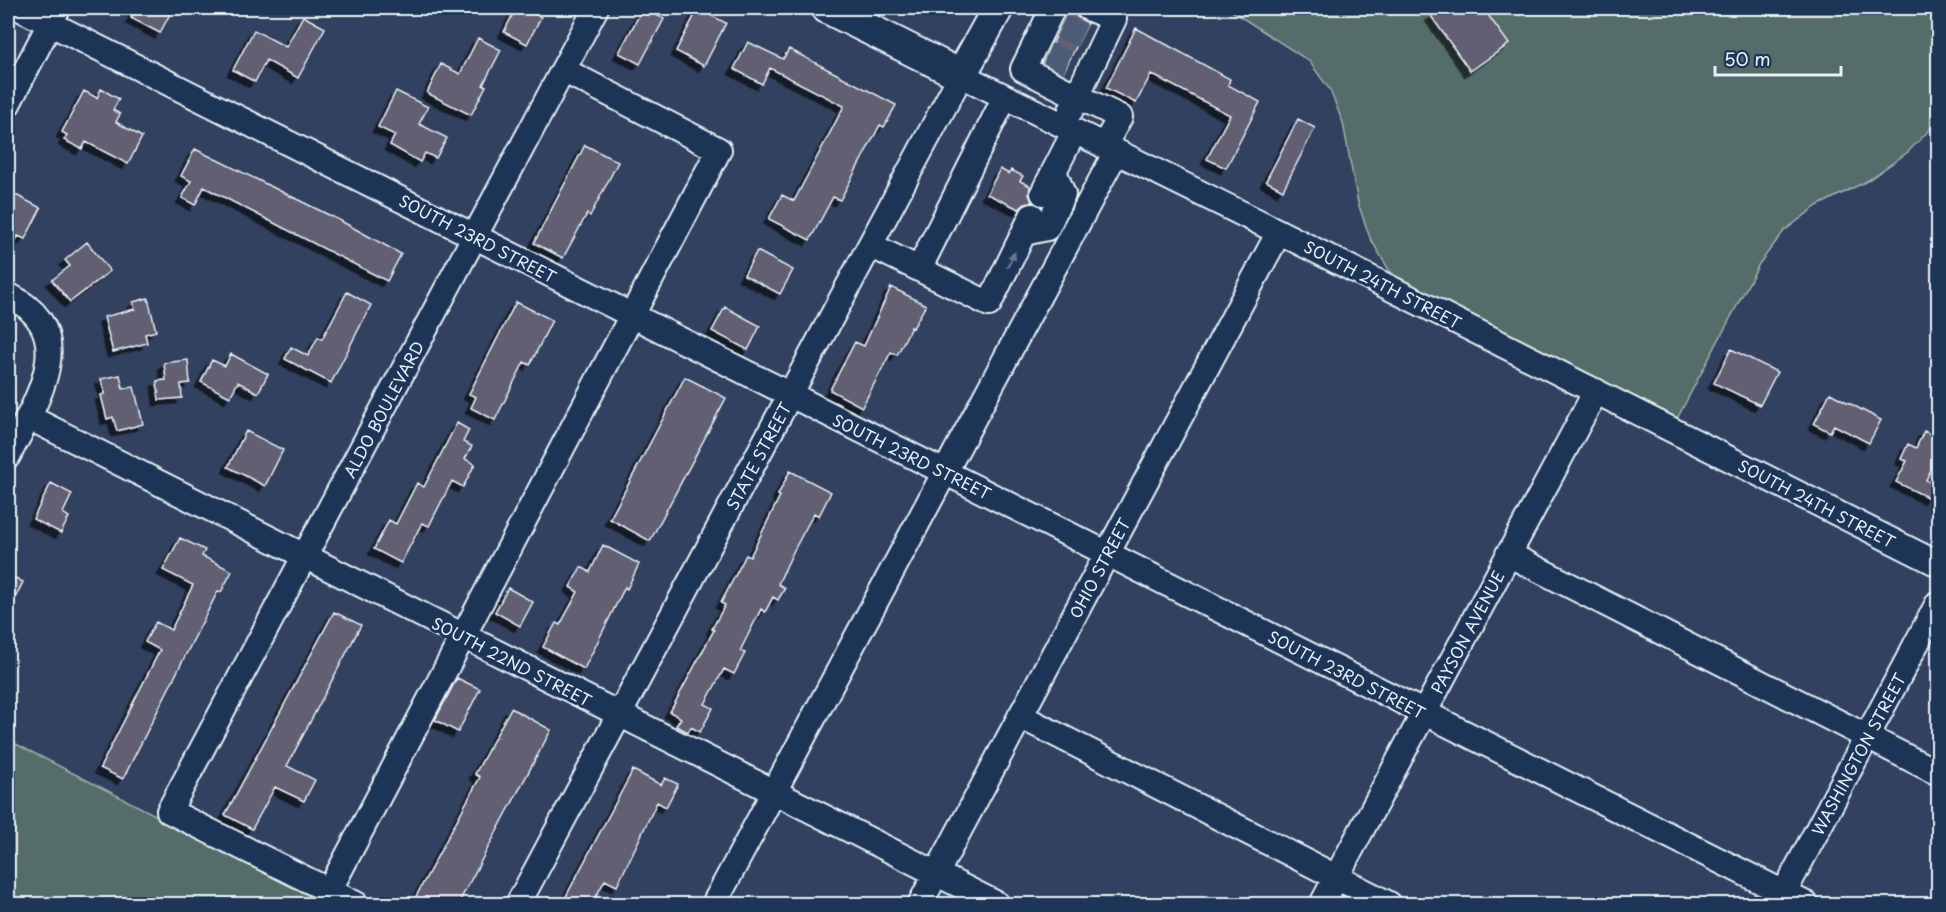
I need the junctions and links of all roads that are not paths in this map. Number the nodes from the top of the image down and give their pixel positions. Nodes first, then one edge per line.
1 (19, 8) edge
2 (596, 8) edge
3 (827, 8) edge
4 (998, 8) edge
5 (1088, 8) edge
6 (54, 15) edge
7 (1064, 21) edge
8 (1059, 59) junction
9 (563, 70) junction
10 (961, 75) junction
11 (1077, 96) junction
12 (1005, 97) junction
13 (8, 104) edge
14 (1069, 129) junction
15 (1110, 149) junction
16 (1054, 171) junction
17 (1095, 192) junction
18 (1043, 193) dead end
19 (1279, 232) junction
20 (475, 236) junction
21 (870, 245) junction
22 (919, 269) junction
23 (8, 295) edge
24 (631, 315) junction
25 (1596, 391) junction
26 (790, 396) junction
27 (28, 417) junction
28 (8, 456) edge
29 (944, 472) junction
30 (1107, 553) junction
31 (1509, 554) junction
32 (304, 557) junction
33 (1936, 559) edge
34 (1938, 603) edge
35 (464, 636) junction
36 (1424, 713) junction
37 (620, 714) junction
38 (1020, 716) junction
39 (1867, 738) junction
40 (1938, 773) edge
41 (773, 792) junction
42 (936, 874) junction
43 (1336, 879) junction
44 (329, 891) junction
45 (1781, 899) edge
46 (356, 904) edge
47 (518, 904) edge
48 (714, 904) edge
49 (920, 904) edge
50 (997, 904) edge
51 (1322, 904) edge
52 (1389, 904) edge
53 (1806, 904) edge

1 - 6 street, SOUTH 23RD STREET
2 - 9 street, ALDO BOULEVARD
3 - 10 main road, SOUTH 24TH STREET
4 - 10 main road, STATE STREET
5 - 7 street
6 - 13 street
6 - 20 street, SOUTH 23RD STREET
7 - 8 street
7 - 8 street
8 - 11 street
8 - 11 street
9 - 20 street, ALDO BOULEVARD
9 - 24 street
10 - 12 street, SOUTH 24TH STREET
10 - 21 street, STATE STREET
11 - 14 street
11 - 15 street
12 - 14 street, SOUTH 24TH STREET
12 - 22 street
14 - 15 street, SOUTH 24TH STREET
14 - 16 street
15 - 17 street
15 - 19 street, SOUTH 24TH STREET
16 - 17 street
16 - 18 street
22 -> 16 street
17 - 29 street
19 - 25 street, SOUTH 24TH STREET
19 - 30 street, OHIO STREET
20 - 24 street, SOUTH 23RD STREET
20 - 32 street, ALDO BOULEVARD
21 - 22 street
21 - 26 street, STATE STREET
23 - 27 street
24 - 26 street, SOUTH 23RD STREET
24 - 35 street
25 - 31 street, PAYSON AVENUE
25 - 33 street, SOUTH 24TH STREET
26 - 29 street, SOUTH 23RD STREET
26 - 37 street, STATE STREET
27 - 28 street
27 - 32 street, SOUTH 22ND STREET
29 - 30 street, SOUTH 23RD STREET
29 - 41 street
30 - 36 street, SOUTH 23RD STREET
30 - 38 street, OHIO STREET
31 - 36 street, PAYSON AVENUE
31 - 39 street
32 - 35 street, SOUTH 22ND STREET
32 - 44 street, ALDO BOULEVARD
34 - 39 street, WASHINGTON STREET
35 - 37 street, SOUTH 22ND STREET
35 - 44 street
36 - 43 street, PAYSON AVENUE
36 - 45 street, SOUTH 23RD STREET
37 - 41 street, SOUTH 22ND STREET
37 - 47 street, STATE STREET
38 - 42 street, OHIO STREET
38 - 43 street
39 - 40 street
39 - 45 street, WASHINGTON STREET
41 - 42 street, SOUTH 22ND STREET
41 - 48 street
42 - 49 street, OHIO STREET
42 - 50 street, SOUTH 22ND STREET
43 - 51 street, PAYSON AVENUE
43 - 52 street
44 - 46 street
45 - 53 street, SOUTH 23RD STREET

